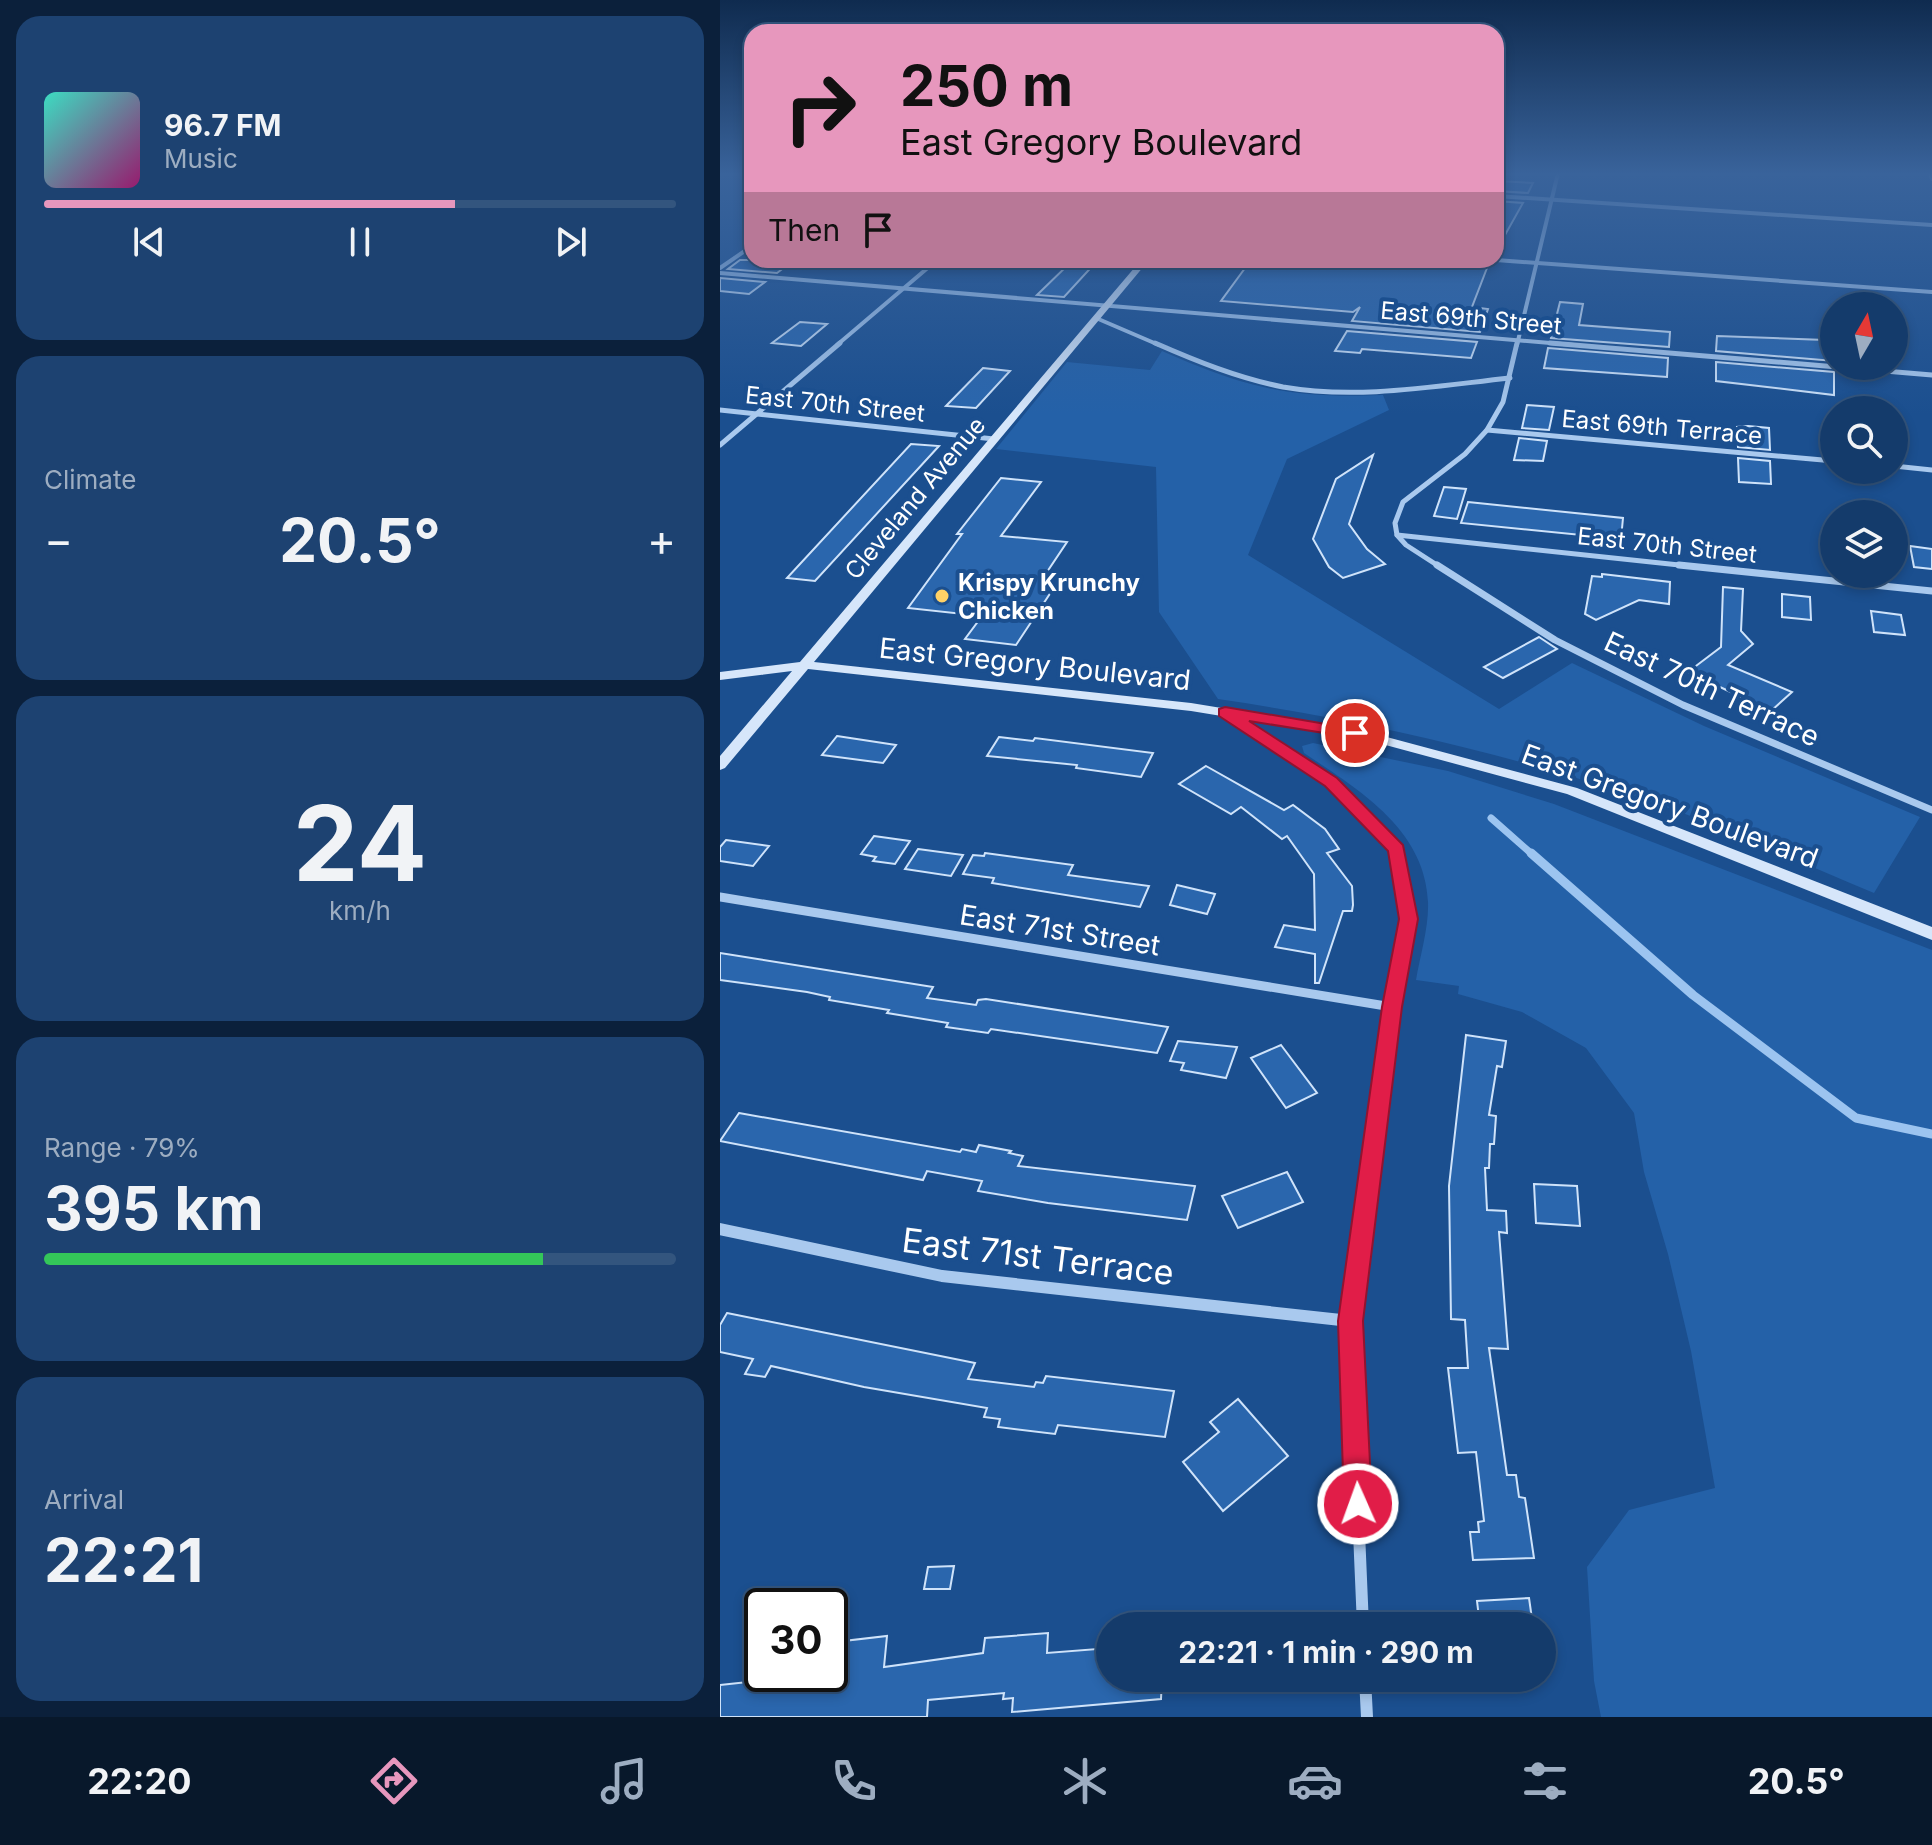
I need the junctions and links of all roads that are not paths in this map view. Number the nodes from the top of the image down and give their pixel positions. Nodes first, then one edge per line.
1 (743, 253) edge
2 (1538, 253) edge
3 (1504, 260) edge
4 (1536, 262) junction
5 (928, 268) edge
6 (1138, 268) edge
7 (720, 271) edge
8 (905, 288) junction
9 (1932, 292) edge
10 (1106, 306) junction
11 (1096, 318) junction
12 (1517, 340) junction
13 (1932, 375) edge
14 (1510, 378) junction
15 (720, 410) edge
16 (757, 413) junction
17 (1487, 430) junction
18 (994, 439) junction
19 (720, 445) edge
20 (1820, 460) edge
21 (1908, 467) edge
22 (1932, 470) edge
23 (1397, 535) junction
24 (1932, 591) edge
25 (805, 665) junction
26 (720, 676) edge
27 (1225, 712) junction
28 (720, 765) edge
29 (1932, 810) edge
30 (720, 897) edge
31 (1932, 934) edge
32 (1392, 1007) junction
33 (720, 1229) edge
34 (1350, 1321) junction
35 (1362, 1612) edge
36 (1366, 1692) edge
37 (1367, 1717) edge

1 - 7 street
2 - 4 street
3 - 4 street
4 - 9 street
4 - 12 street
5 - 8 street
6 - 10 main road, Cleveland Avenue
7 - 8 street, East 69th Street
8 - 10 street, East 69th Street
8 - 16 street
10 - 11 main road, Cleveland Avenue
10 - 12 street, East 69th Street
11 - 14 street
11 - 18 main road, Cleveland Avenue
12 - 13 street, East 69th Street
12 - 14 street
14 - 17 street
15 - 16 street, East 70th Street
16 - 18 street, East 70th Street
16 - 19 street
17 - 20 street, East 69th Terrace
17 - 23 street
18 - 25 main road, Cleveland Avenue
21 - 22 street
23 - 24 street, East 70th Street
23 - 29 street, East 70th Terrace
25 - 26 main road, East Gregory Boulevard
25 - 27 main road, East Gregory Boulevard
25 - 28 main road, Cleveland Avenue
27 - 31 main road, East Gregory Boulevard
27 - 32 street
30 - 32 street, East 71st Street
32 - 34 street
33 - 34 street, East 71st Terrace
34 - 35 street
36 - 37 street

